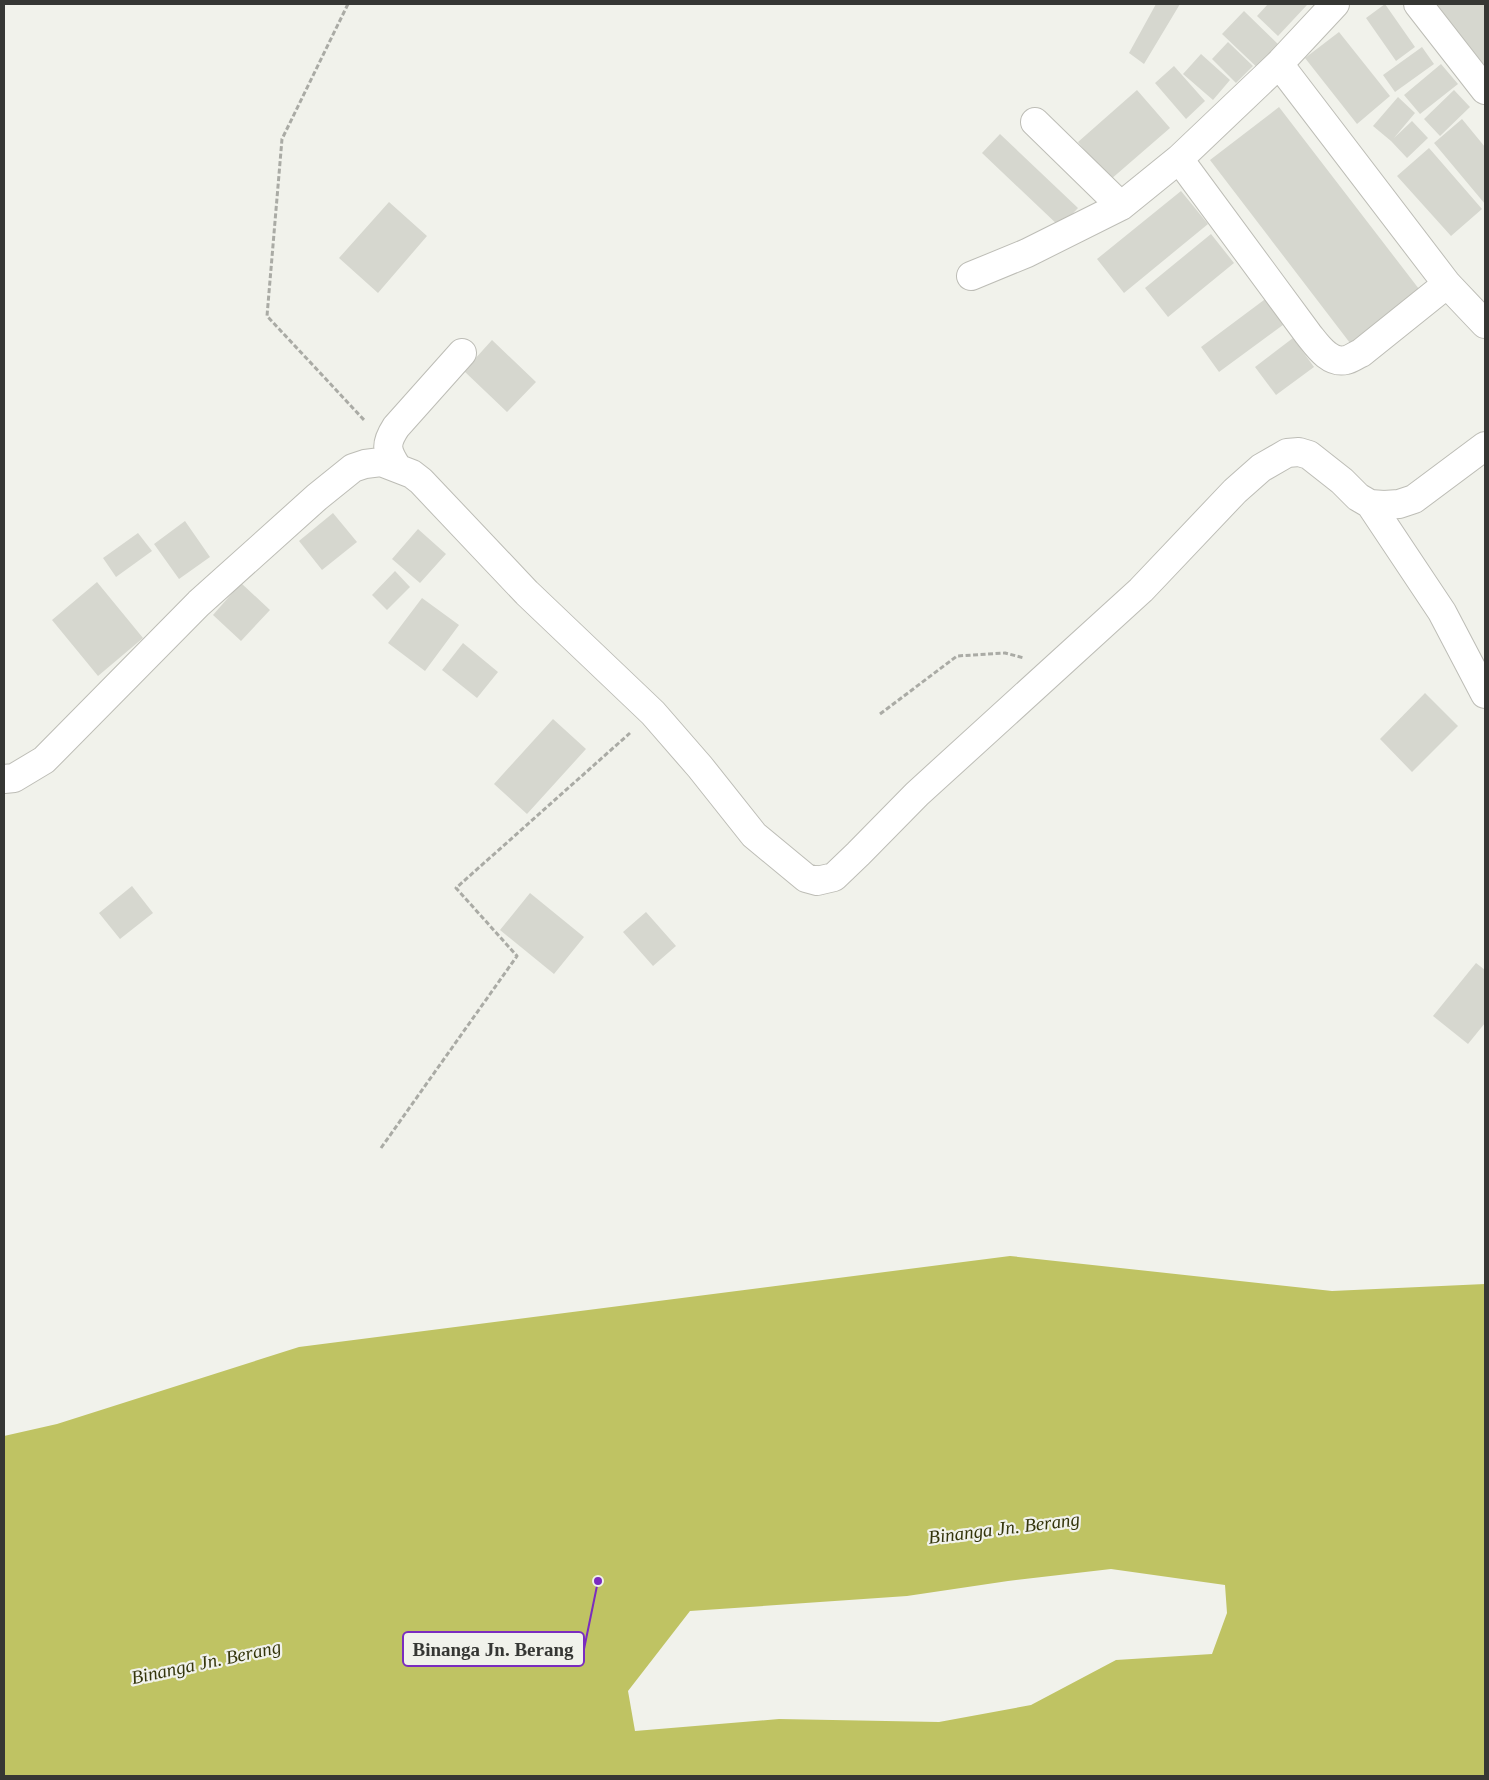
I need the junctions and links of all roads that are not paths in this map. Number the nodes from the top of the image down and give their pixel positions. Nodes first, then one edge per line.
1 (1335, 4) edge
2 (1418, 4) edge
3 (1279, 64) junction
4 (1485, 90) edge
5 (1035, 122) dead end
6 (1179, 159) junction
7 (1121, 206) junction
8 (971, 276) dead end
9 (1447, 284) junction
10 (1485, 324) edge
11 (462, 353) dead end
12 (1485, 446) edge
13 (392, 456) junction
14 (1370, 504) junction
15 (1485, 694) edge
16 (4, 779) edge

1 - 3 street
2 - 4 street
3 - 6 street
3 - 9 street
5 - 7 street
6 - 7 street
6 - 9 street
7 - 8 street
9 - 10 street
11 - 13 street
12 - 14 street
13 - 14 street
13 - 16 street
14 - 15 street

